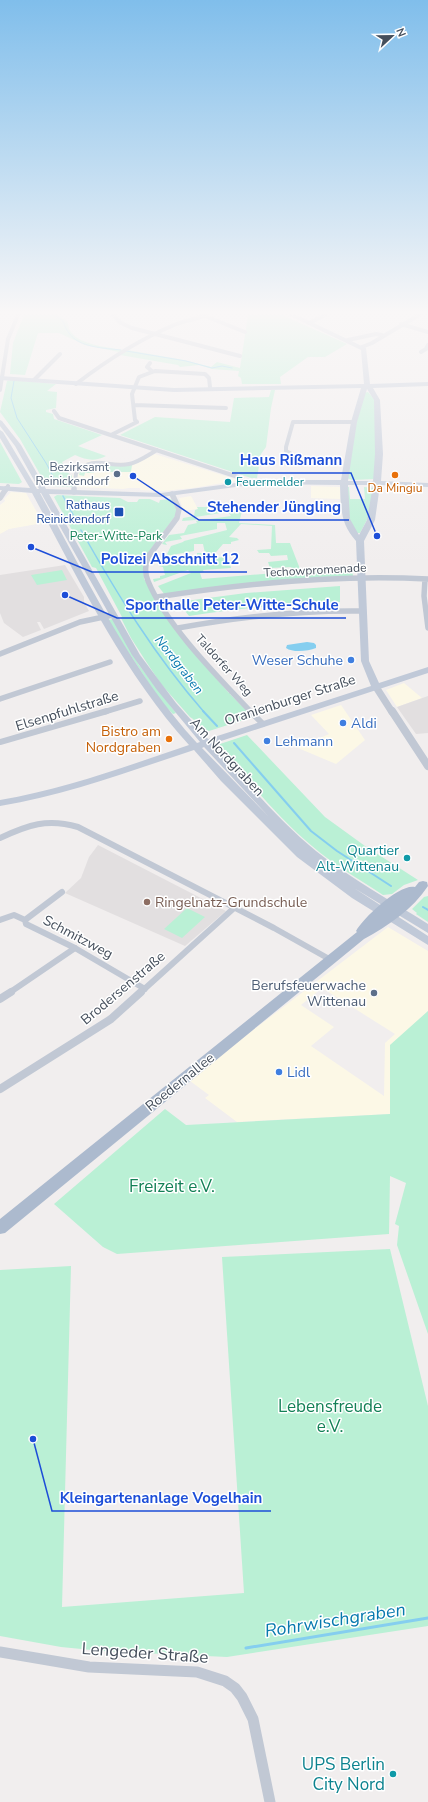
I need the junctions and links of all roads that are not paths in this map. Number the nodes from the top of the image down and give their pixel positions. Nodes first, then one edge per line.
1 (133, 399) edge
2 (363, 399) edge
3 (377, 399) edge
4 (134, 405) junction
5 (226, 408) dead end
6 (54, 411) dead end
7 (0, 422) edge
8 (354, 422) junction
9 (0, 432) edge
10 (111, 435) junction
11 (157, 450) junction
12 (290, 453) dead end
13 (244, 483) junction
14 (344, 483) junction
15 (376, 483) junction
16 (428, 485) edge
17 (5, 488) edge
18 (33, 489) junction
19 (44, 492) junction
20 (71, 492) junction
21 (172, 494) junction
22 (0, 498) edge
23 (38, 499) junction
24 (70, 539) junction
25 (61, 540) junction
26 (360, 541) junction
27 (361, 577) junction
28 (427, 579) edge
29 (157, 597) junction
30 (363, 611) junction
31 (113, 615) junction
32 (102, 616) junction
33 (178, 628) junction
34 (428, 628) edge
35 (0, 654) edge
36 (110, 662) dead end
37 (428, 666) edge
38 (428, 670) edge
39 (415, 672) junction
40 (375, 685) junction
41 (0, 699) edge
42 (140, 701) dead end
43 (261, 722) junction
44 (0, 742) edge
45 (199, 742) junction
46 (428, 766) edge
47 (0, 798) edge
48 (0, 803) edge
49 (0, 838) edge
50 (426, 884) edge
51 (62, 892) dead end
52 (234, 908) junction
53 (389, 911) junction
54 (0, 920) edge
55 (25, 920) junction
56 (428, 929) edge
57 (428, 941) edge
58 (75, 948) junction
59 (331, 960) junction
60 (145, 989) junction
61 (0, 999) edge
62 (0, 1089) edge
63 (0, 1228) edge
64 (0, 1652) edge
65 (270, 1802) edge

1 - 4 street
2 - 8 main road
3 - 15 main road
4 - 5 street
4 - 10 street
6 - 10 street
7 - 19 main road, Am Nordgraben
8 - 12 street
8 - 14 main road
9 - 18 main road, Am Nordgraben
10 - 11 street
11 - 13 street
11 - 20 street
13 - 14 main road
13 - 21 main road
14 - 15 main road
14 - 26 main road
15 - 16 main road
15 - 26 main road
17 - 18 main road
17 - 22 street
18 - 19 main road
18 - 23 main road, Am Nordgraben
19 - 20 main road
19 - 23 main road
19 - 24 main road, Am Nordgraben
20 - 21 main road
21 - 29 street, Taldorfer Weg
23 - 25 main road, Am Nordgraben
24 - 25 main road
24 - 31 main road, Am Nordgraben
25 - 32 main road, Am Nordgraben
26 - 27 main road
27 - 28 street, Techowpromenade
27 - 29 street, Techowpromenade
27 - 30 main road
28 - 34 street
29 - 33 street, Taldorfer Weg
30 - 33 street
30 - 40 main road
31 - 32 street
31 - 45 main road, Am Nordgraben
32 - 35 street
32 - 45 main road, Am Nordgraben
33 - 43 street, Taldorfer Weg
36 - 41 street
37 - 39 main road, Oranienburger Straße
38 - 39 main road, Oranienburger Straße
39 - 40 main road, Oranienburger Straße
40 - 43 main road, Oranienburger Straße
40 - 46 street
42 - 44 street, Elsenpfuhlstraße
43 - 45 main road, Oranienburger Straße
45 - 47 main road, Oranienburger Straße
45 - 48 main road, Oranienburger Straße
45 - 53 main road, Am Nordgraben
49 - 52 street
50 - 53 main road, Roedernallee
51 - 55 street
52 - 59 street
52 - 60 street, Brodersenstraße
53 - 56 main road, Am Nordgraben
53 - 57 main road, Am Nordgraben
53 - 59 main road, Roedernallee
54 - 55 street, Schmitzweg
55 - 58 street, Schmitzweg
58 - 60 street, Schmitzweg
58 - 61 street
59 - 63 main road, Roedernallee
60 - 62 street, Brodersenstraße
64 - 65 street, Lengeder Straße

